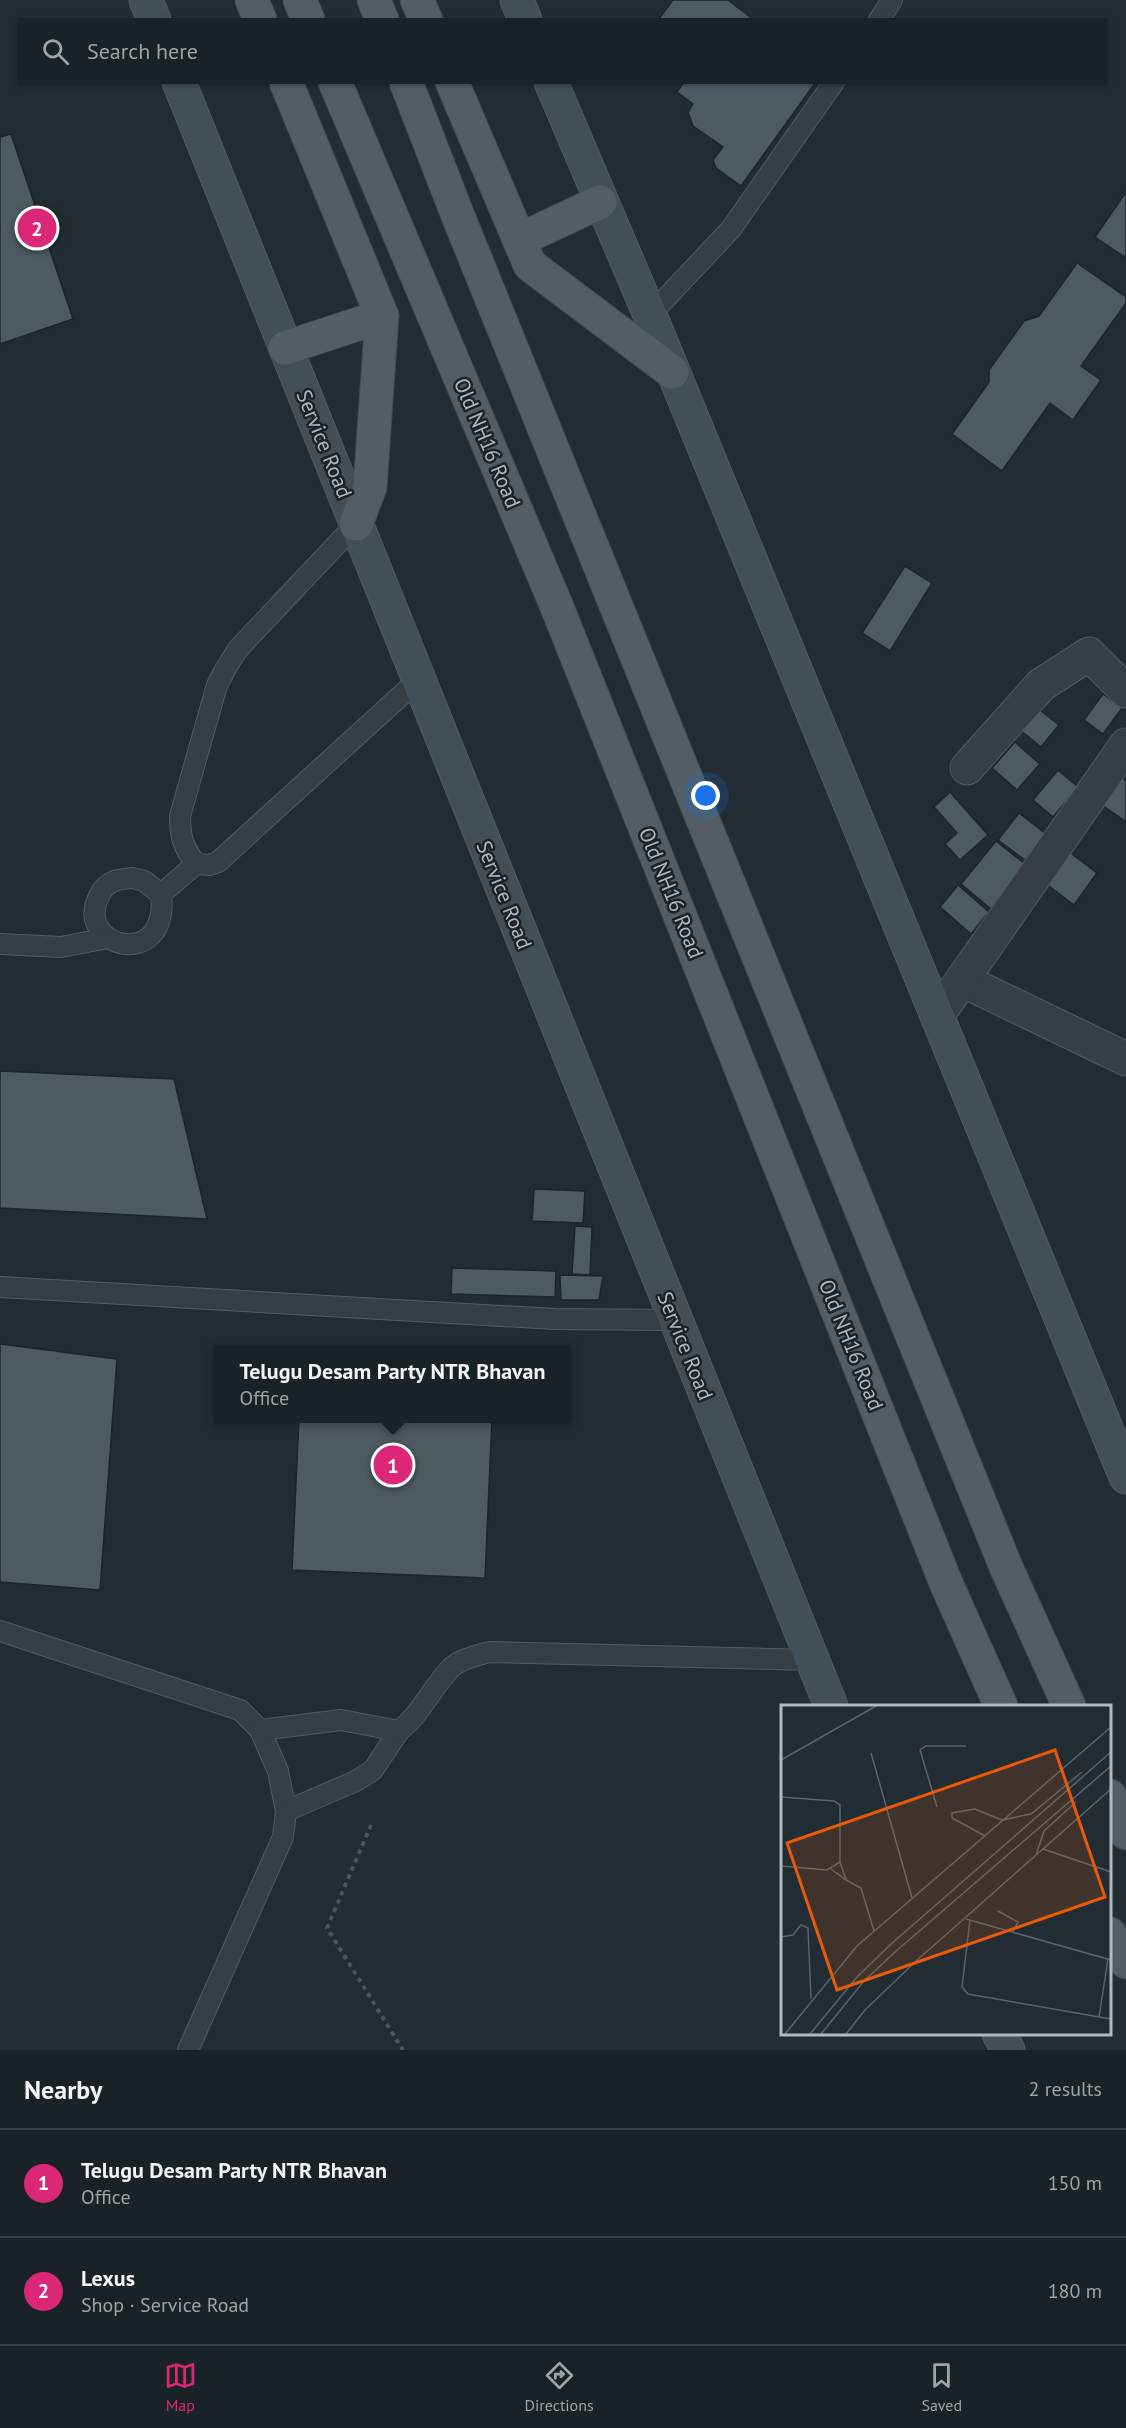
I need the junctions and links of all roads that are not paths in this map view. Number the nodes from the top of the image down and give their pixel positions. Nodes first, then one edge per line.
1 (146, 0) edge
2 (252, 0) edge
3 (300, 0) edge
4 (374, 0) edge
5 (417, 0) edge
6 (517, 0) edge
7 (892, 0) edge
8 (153, 18) edge
9 (259, 18) edge
10 (307, 18) edge
11 (381, 18) edge
12 (425, 18) edge
13 (524, 18) edge
14 (880, 18) edge
15 (180, 84) edge
16 (287, 84) edge
17 (336, 84) edge
18 (407, 84) edge
19 (453, 84) edge
20 (552, 84) edge
21 (833, 84) edge
22 (600, 202) junction
23 (519, 240) junction
24 (650, 315) junction
25 (382, 316) junction
26 (285, 348) junction
27 (672, 372) junction
28 (356, 524) junction
29 (418, 680) junction
30 (1126, 691) edge
31 (1126, 745) edge
32 (967, 768) dead end
33 (196, 864) junction
34 (161, 894) junction
35 (108, 938) junction
36 (0, 944) edge
37 (962, 980) junction
38 (937, 1016) junction
39 (1126, 1059) edge
40 (0, 1287) edge
41 (674, 1320) junction
42 (1126, 1477) edge
43 (0, 1631) edge
44 (812, 1660) junction
45 (830, 1705) edge
46 (1001, 1705) edge
47 (1068, 1705) edge
48 (260, 1730) junction
49 (399, 1731) junction
50 (1111, 1798) edge
51 (286, 1810) junction
52 (1126, 1833) edge
53 (1111, 1936) edge
54 (1126, 1962) edge
55 (1000, 2035) edge
56 (188, 2050) edge
57 (1008, 2050) edge

1 - 8 street
2 - 9 main road
3 - 10 main road
4 - 11 main road
5 - 12 main road
6 - 13 street
7 - 14 lane
15 - 26 street, Service Road
16 - 25 main road
17 - 46 main road, Old NH16 Road
18 - 47 main road
19 - 23 main road
20 - 22 street
21 - 24 lane
22 - 23 main road
22 - 24 street
23 - 27 main road
24 - 27 street
25 - 26 main road
25 - 28 main road
26 - 28 street, Service Road
27 - 38 street
28 - 29 street, Service Road
28 - 33 lane
29 - 33 lane
29 - 41 street, Service Road
30 - 32 street
31 - 37 street
33 - 34 lane
34 - 35 lane
34 - 35 lane
35 - 36 lane
37 - 38 street
37 - 39 street
38 - 42 street
40 - 41 lane
41 - 44 street, Service Road
43 - 48 lane
44 - 45 street, Service Road
44 - 49 lane
48 - 49 lane
48 - 51 lane
49 - 51 lane
50 - 52 main road
51 - 56 lane
53 - 54 main road
55 - 57 street

